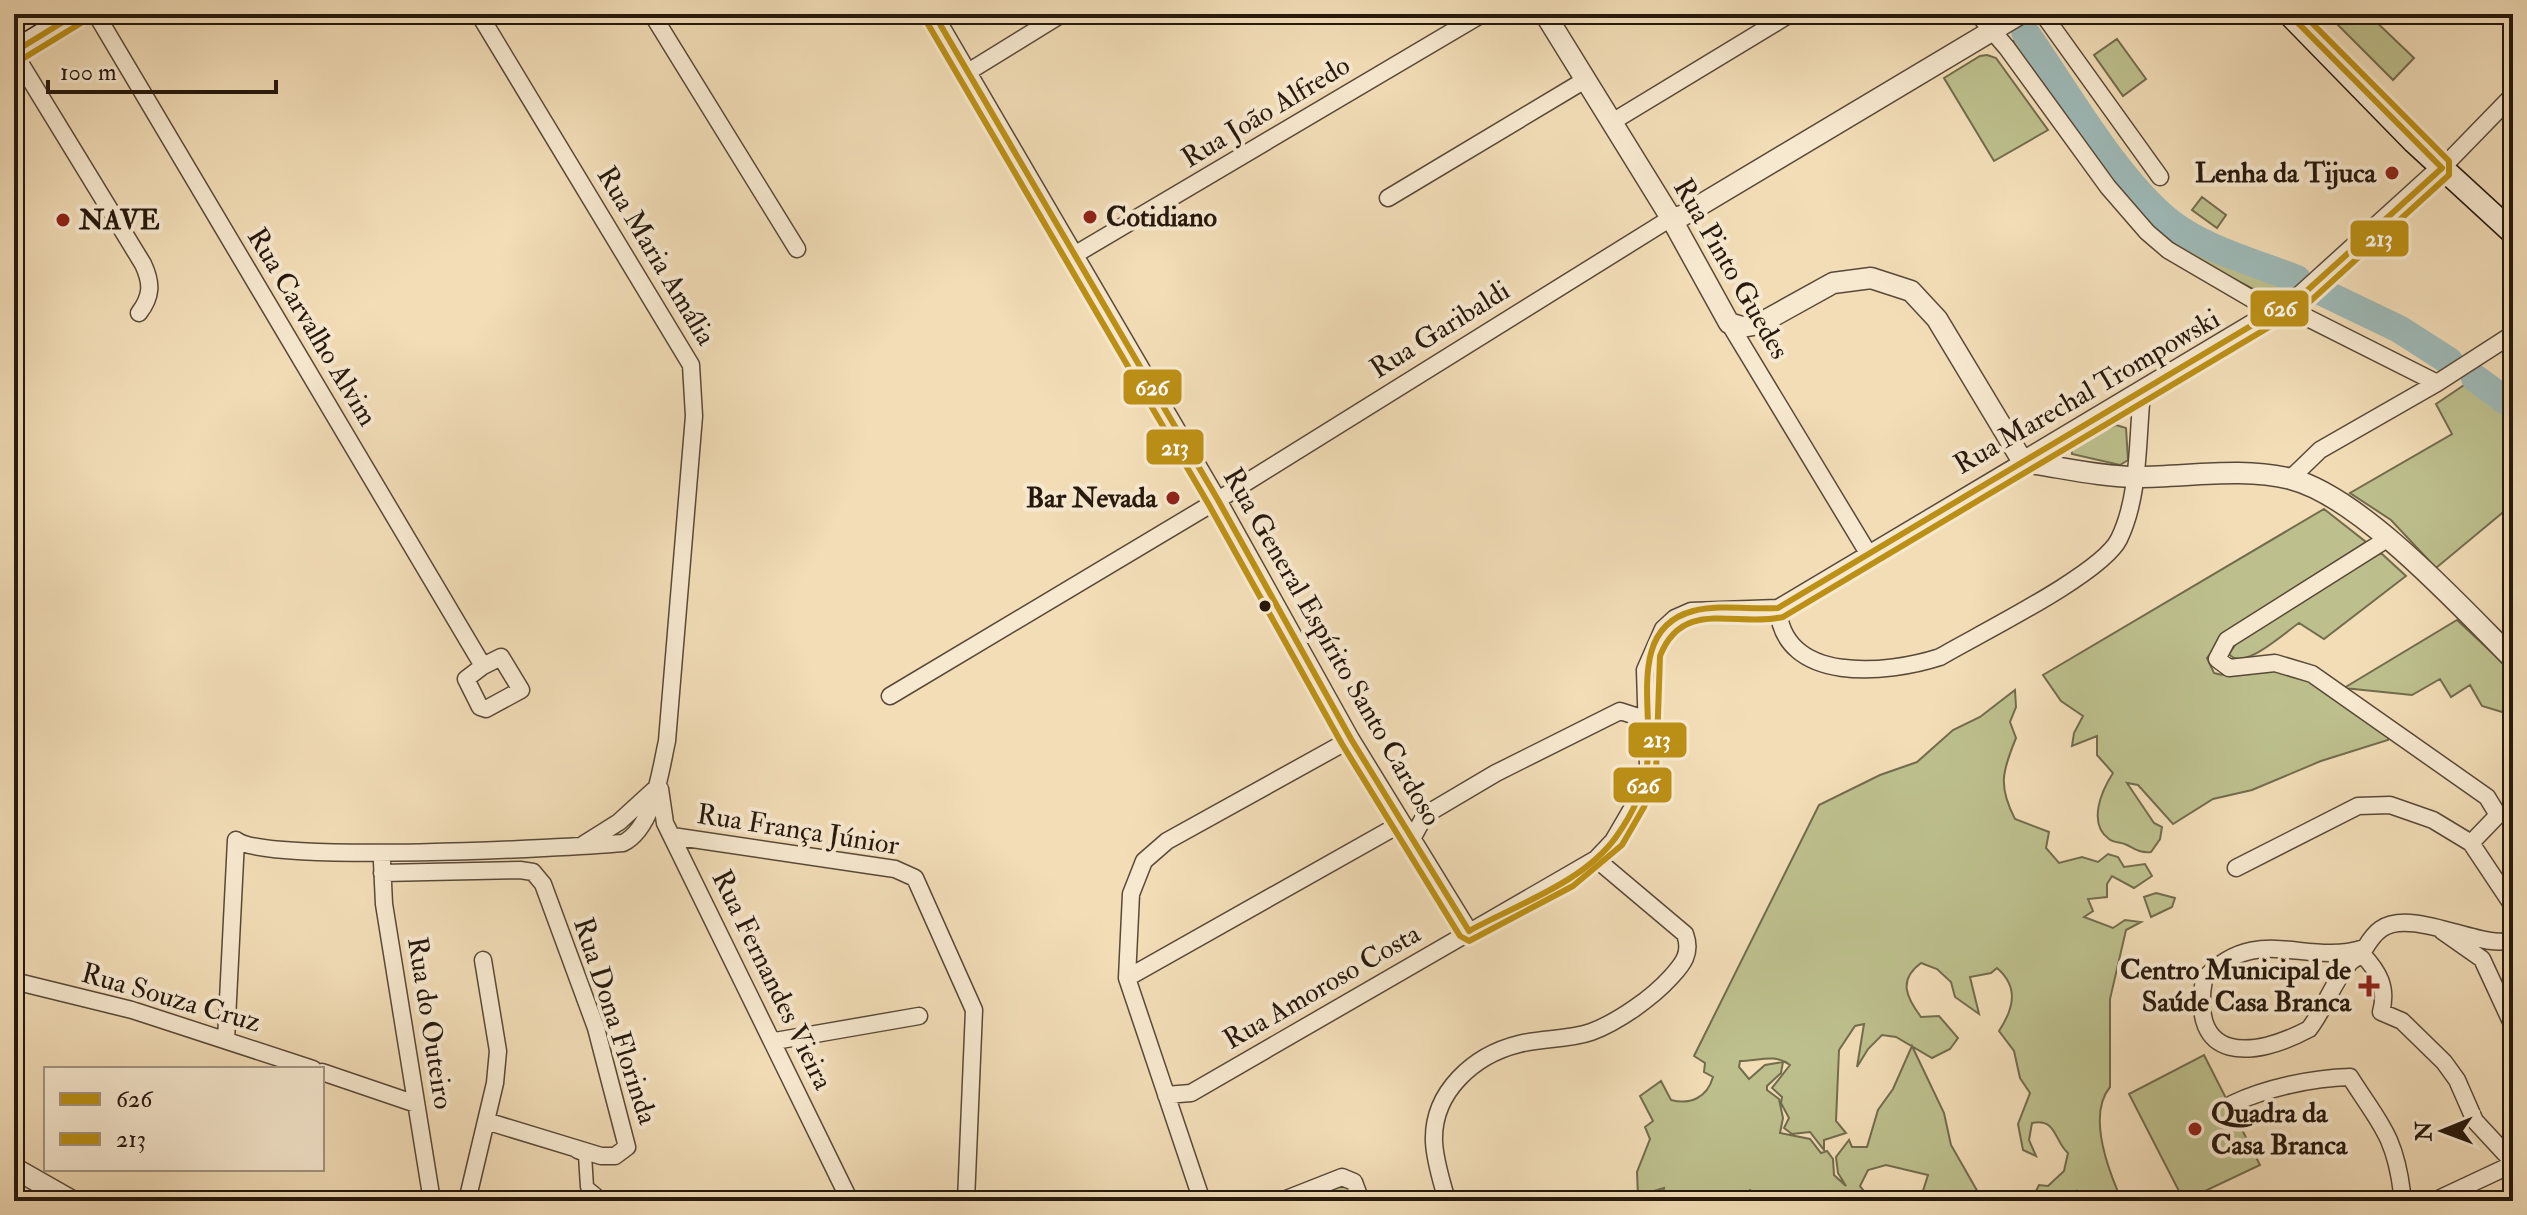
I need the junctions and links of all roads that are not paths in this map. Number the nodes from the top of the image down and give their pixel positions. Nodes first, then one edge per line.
1 (76, 14) edge
2 (96, 14) edge
3 (479, 14) edge
4 (652, 14) edge
5 (934, 14) edge
6 (1062, 14) edge
7 (1482, 14) edge
8 (1545, 14) edge
9 (1790, 14) edge
10 (1978, 14) edge
11 (2043, 14) edge
12 (2289, 14) edge
13 (2006, 23) edge
14 (14, 53) edge
15 (968, 72) junction
16 (1585, 80) junction
17 (2513, 95) edge
18 (1612, 122) junction
19 (2442, 168) junction
20 (2160, 177) dead end
21 (1388, 198) dead end
22 (1671, 218) junction
23 (2513, 233) edge
24 (797, 249) dead end
25 (1076, 254) junction
26 (2292, 301) junction
27 (139, 313) dead end
28 (1729, 323) junction
29 (2513, 334) edge
30 (2444, 379) junction
31 (2142, 393) junction
32 (2023, 462) junction
33 (2134, 477) junction
34 (2290, 479) junction
35 (1218, 500) junction
36 (2387, 539) junction
37 (1868, 553) junction
38 (1778, 608) junction
39 (2513, 659) edge
40 (483, 666) dead end
41 (890, 696) dead end
42 (1648, 720) junction
43 (1351, 739) junction
44 (657, 784) junction
45 (1402, 823) junction
46 (672, 836) junction
47 (1412, 839) junction
48 (2471, 843) junction
49 (435, 851) junction
50 (383, 853) junction
51 (1596, 859) junction
52 (2236, 868) dead end
53 (382, 873) junction
54 (428, 873) junction
55 (2513, 906) edge
56 (2438, 928) junction
57 (1469, 931) junction
58 (2513, 938) edge
59 (2363, 951) junction
60 (483, 960) dead end
61 (1127, 978) junction
62 (14, 981) edge
63 (919, 1016) dead end
64 (2513, 1026) edge
65 (226, 1040) junction
66 (775, 1041) junction
67 (307, 1067) edge
68 (324, 1073) edge
69 (1166, 1095) junction
70 (416, 1104) junction
71 (2232, 1104) dead end
72 (486, 1121) junction
73 (560, 1144) junction
74 (2513, 1163) edge
75 (14, 1168) edge
76 (72, 1201) edge
77 (432, 1201) edge
78 (467, 1201) edge
79 (604, 1201) edge
80 (850, 1201) edge
81 (966, 1201) edge
82 (1202, 1201) edge
83 (1281, 1201) edge
84 (1361, 1201) edge
85 (1447, 1201) edge
86 (2396, 1201) edge
87 (2434, 1201) edge

1 - 14 main road
2 - 40 street, Rua Carvalho Alvim
3 - 44 street, Rua Maria Amália
4 - 24 street
5 - 15 street, Rua General Espírito Santo Cardoso
6 - 15 street
7 - 25 street, Rua João Alfredo
8 - 16 street, Rua Pinto Guedes
9 - 18 street
10 - 13 street
11 - 20 street
12 - 19 main road
13 - 22 street, Rua Garibaldi
13 - 26 street
14 - 27 street
15 - 25 street, Rua General Espírito Santo Cardoso
16 - 18 street, Rua Pinto Guedes
16 - 21 street
17 - 19 street
18 - 22 street, Rua Pinto Guedes
19 - 23 main road
19 - 26 street, Rua Marechal Trompowski
22 - 28 street, Rua Pinto Guedes
22 - 35 street, Rua Garibaldi
25 - 35 street, Rua General Espírito Santo Cardoso
26 - 30 street
26 - 31 street, Rua Marechal Trompowski
28 - 32 street
28 - 37 street, Rua Pinto Guedes
29 - 30 street
30 - 34 street
31 - 32 street, Rua Marechal Trompowski
31 - 33 street
32 - 33 street
32 - 37 street, Rua Marechal Trompowski
33 - 34 street
33 - 38 street
34 - 36 street
35 - 41 street, Rua Garibaldi
35 - 43 street, Rua General Espírito Santo Cardoso
36 - 39 street
36 - 48 street
37 - 38 street, Rua Marechal Trompowski
38 - 42 street, Rua Amoroso Costa
42 - 47 street
42 - 51 street, Rua Amoroso Costa
43 - 45 street, Rua General Espírito Santo Cardoso
43 - 61 street
44 - 46 street, Rua Fernandes Vieira
44 - 49 street
45 - 47 street, Rua General Espírito Santo Cardoso
45 - 61 street
46 - 66 street, Rua Fernandes Vieira
46 - 81 street, Rua França Júnior
47 - 57 street, Rua General Espírito Santo Cardoso
48 - 52 street
48 - 55 street
49 - 50 street
49 - 54 street
50 - 53 street, Rua do Outeiro
50 - 65 street
51 - 57 street, Rua Amoroso Costa
51 - 85 street
53 - 54 street, Rua Dona Florinda
53 - 70 street, Rua do Outeiro
54 - 73 street, Rua Dona Florinda
56 - 58 street
56 - 59 street
56 - 64 street
57 - 69 street, Rua Amoroso Costa
59 - 59 street
59 - 74 street
60 - 72 street
61 - 69 street
62 - 65 street, Rua Souza Cruz
63 - 66 street
65 - 67 street, Rua Souza Cruz
66 - 80 street, Rua Fernandes Vieira
68 - 70 street
69 - 82 street
70 - 77 street, Rua do Outeiro
71 - 86 street
72 - 73 street, Rua Dona Florinda
72 - 78 street
73 - 79 street
74 - 87 street
75 - 76 street
83 - 84 street

